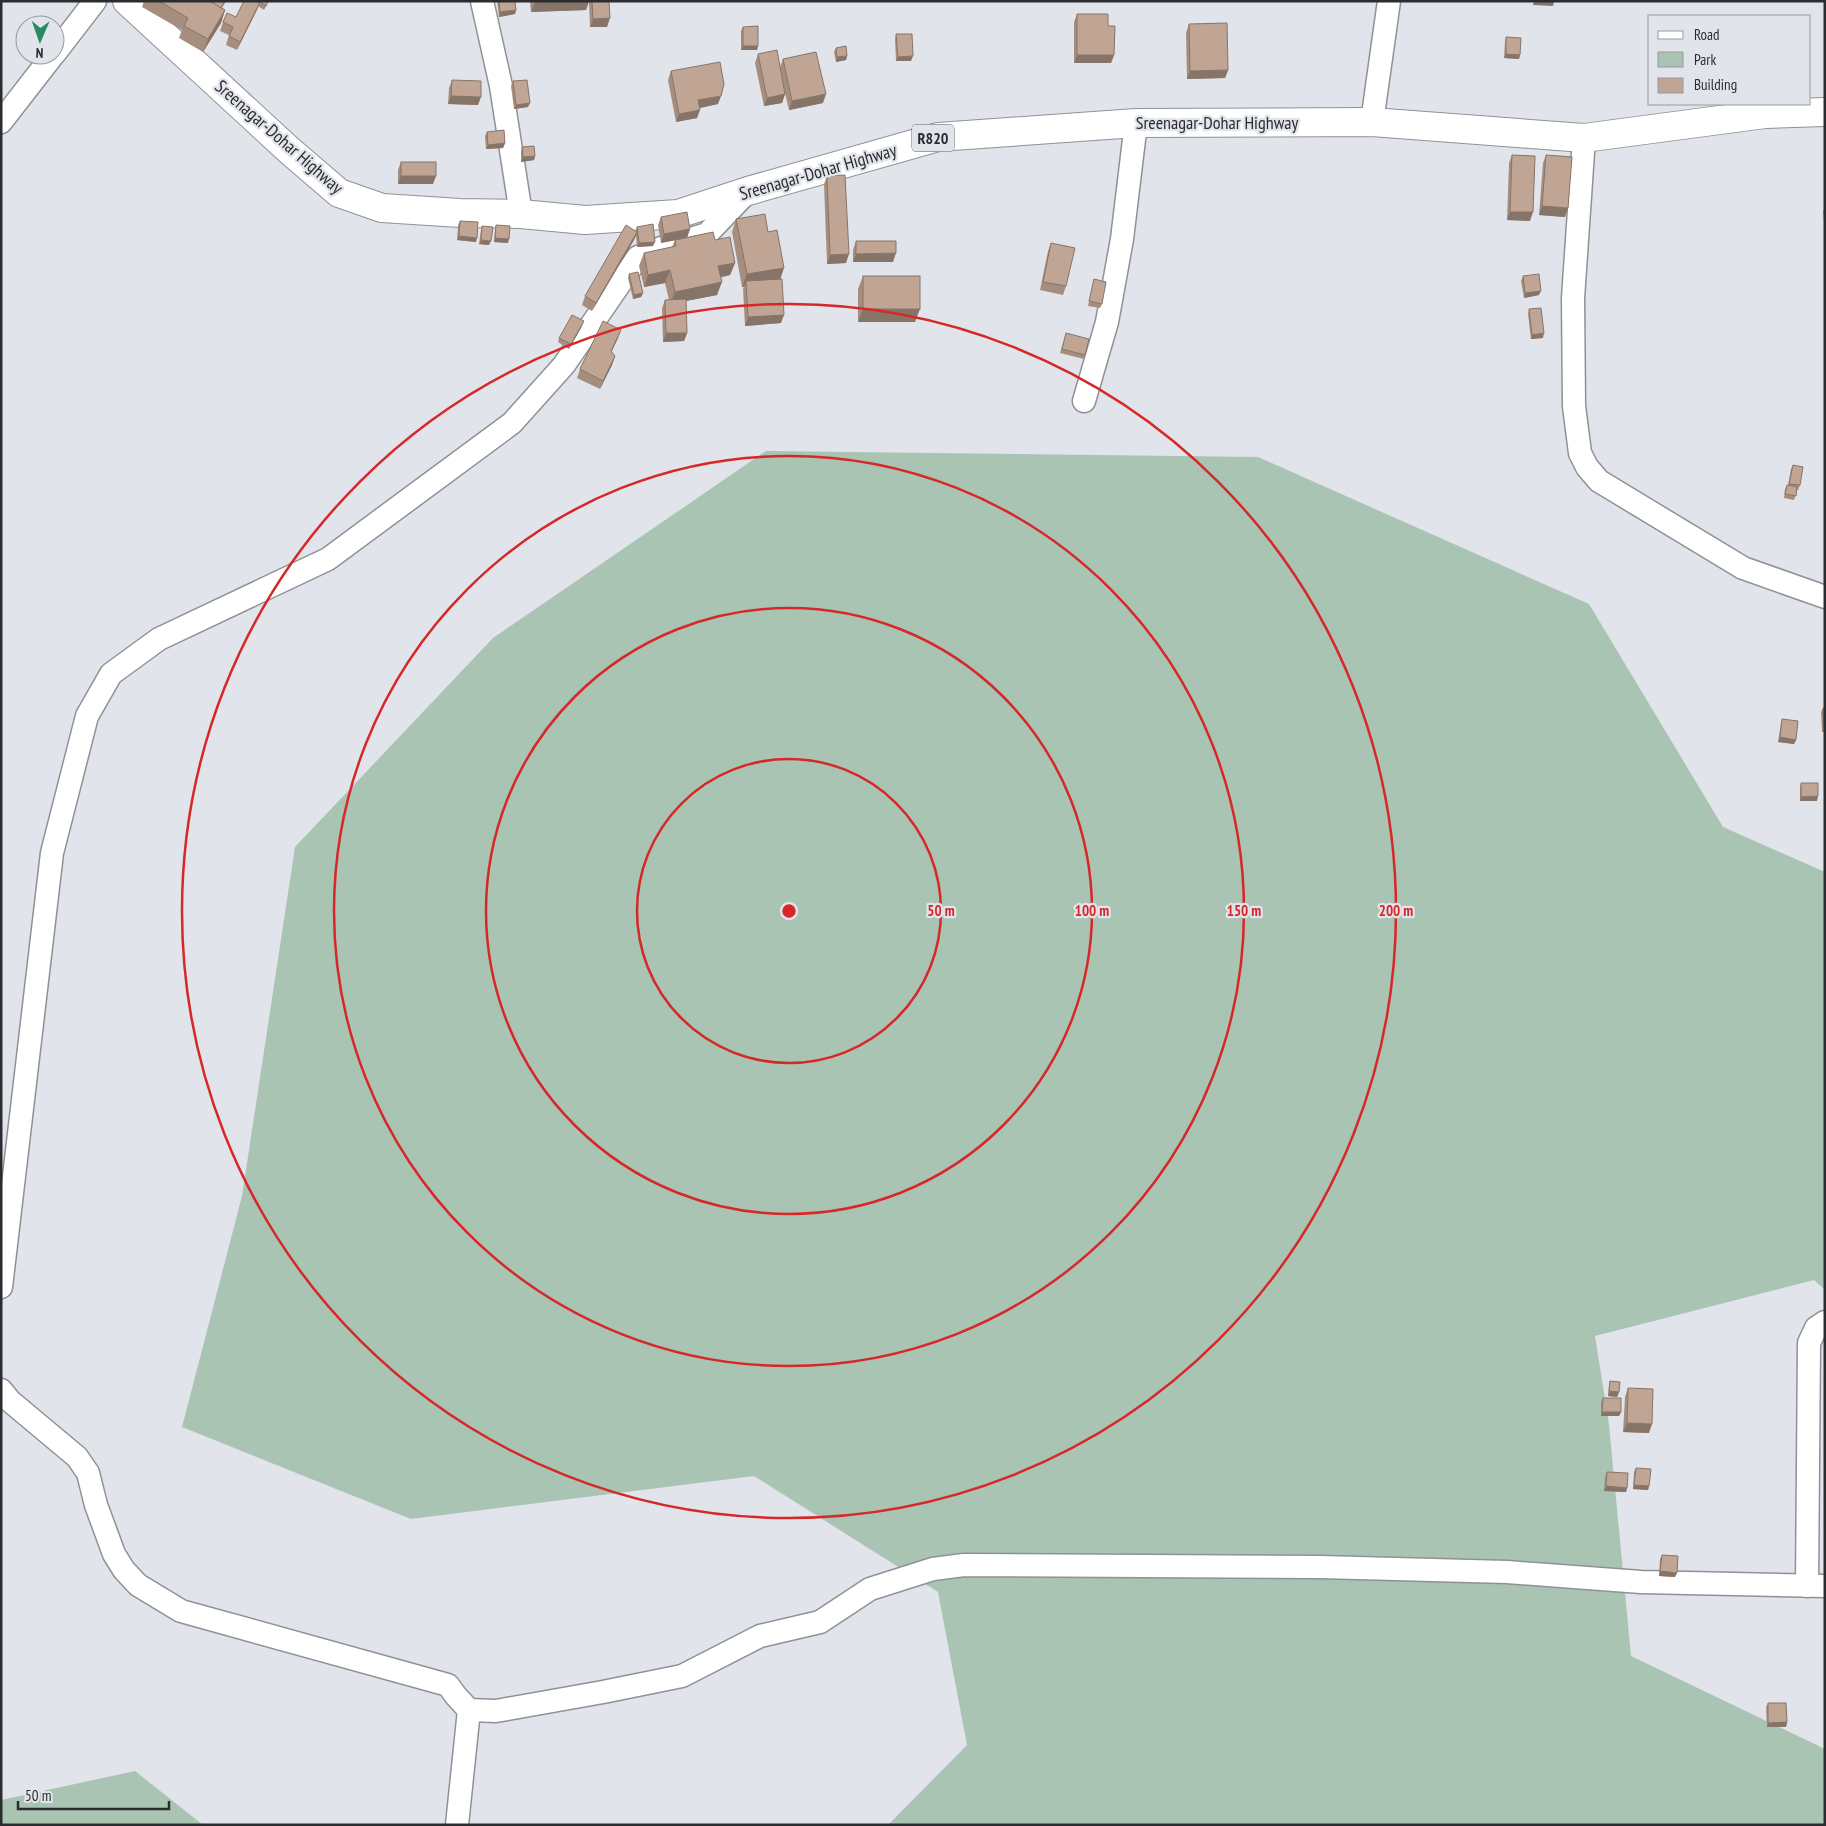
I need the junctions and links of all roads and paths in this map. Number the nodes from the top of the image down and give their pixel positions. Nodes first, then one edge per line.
1 (95, 1) edge
2 (127, 1) edge
3 (482, 1) edge
4 (1389, 1) edge
5 (65, 40) edge
6 (45, 65) edge
7 (1825, 112) edge
8 (1, 122) edge
9 (1372, 122) junction
10 (1136, 123) junction
11 (1584, 138) junction
12 (748, 191) junction
13 (520, 214) junction
14 (1084, 401) dead end
15 (1825, 597) edge
16 (1, 1288) edge
17 (1825, 1322) edge
18 (1, 1390) edge
19 (1816, 1586) edge
20 (469, 1710) junction
21 (457, 1825) edge

1 - 5 street
2 - 13 main road, Sreenagar-Dohar Highway / R820
3 - 13 street
4 - 9 street
6 - 8 street
7 - 11 main road, Sreenagar-Dohar Highway / R820
9 - 10 main road, Sreenagar-Dohar Highway / R820
9 - 11 main road, Sreenagar-Dohar Highway / R820
10 - 12 main road, Sreenagar-Dohar Highway / R820
10 - 14 street
11 - 15 street
12 - 13 main road, Sreenagar-Dohar Highway / R820
12 - 16 street
17 - 19 street
18 - 20 street
19 - 20 street
20 - 21 street

